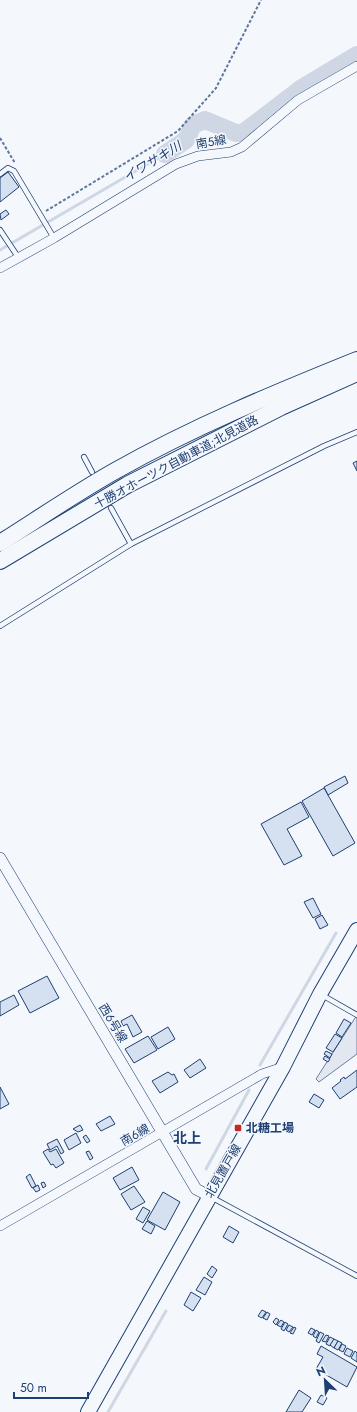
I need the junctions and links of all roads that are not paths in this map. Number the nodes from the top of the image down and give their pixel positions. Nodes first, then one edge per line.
1 (357, 66) edge
2 (0, 174) edge
3 (0, 230) edge
4 (54, 238) junction
5 (18, 257) junction
6 (0, 268) edge
7 (357, 360) edge
8 (357, 373) edge
9 (357, 432) edge
10 (84, 457) dead end
11 (92, 472) dead end
12 (111, 508) dead end
13 (0, 543) edge
14 (130, 544) junction
15 (0, 561) edge
16 (0, 626) edge
17 (0, 858) edge
18 (357, 930) edge
19 (320, 994) junction
20 (357, 1015) edge
21 (283, 1067) junction
22 (162, 1132) junction
23 (209, 1196) junction
24 (0, 1226) edge
25 (357, 1276) edge
26 (88, 1412) edge

1 - 4 street, 南5線
2 - 4 lane
3 - 5 lane
4 - 5 street, 南5線
5 - 6 street, 南5線
7 - 13 highway, 十勝オホーツク自動車道;北見道路
8 - 15 highway, 十勝オホーツク自動車道;北見道路
9 - 14 lane
10 - 11 lane
12 - 14 lane
14 - 16 lane
17 - 22 street, 西6号線
18 - 19 main road, 北見置戸線
19 - 20 lane
19 - 21 main road, 北見置戸線
21 - 22 street, 南6線
21 - 23 main road, 北見置戸線
22 - 23 street, 西6号線
22 - 24 street, 南6線
23 - 25 lane
23 - 26 main road, 北見置戸線

